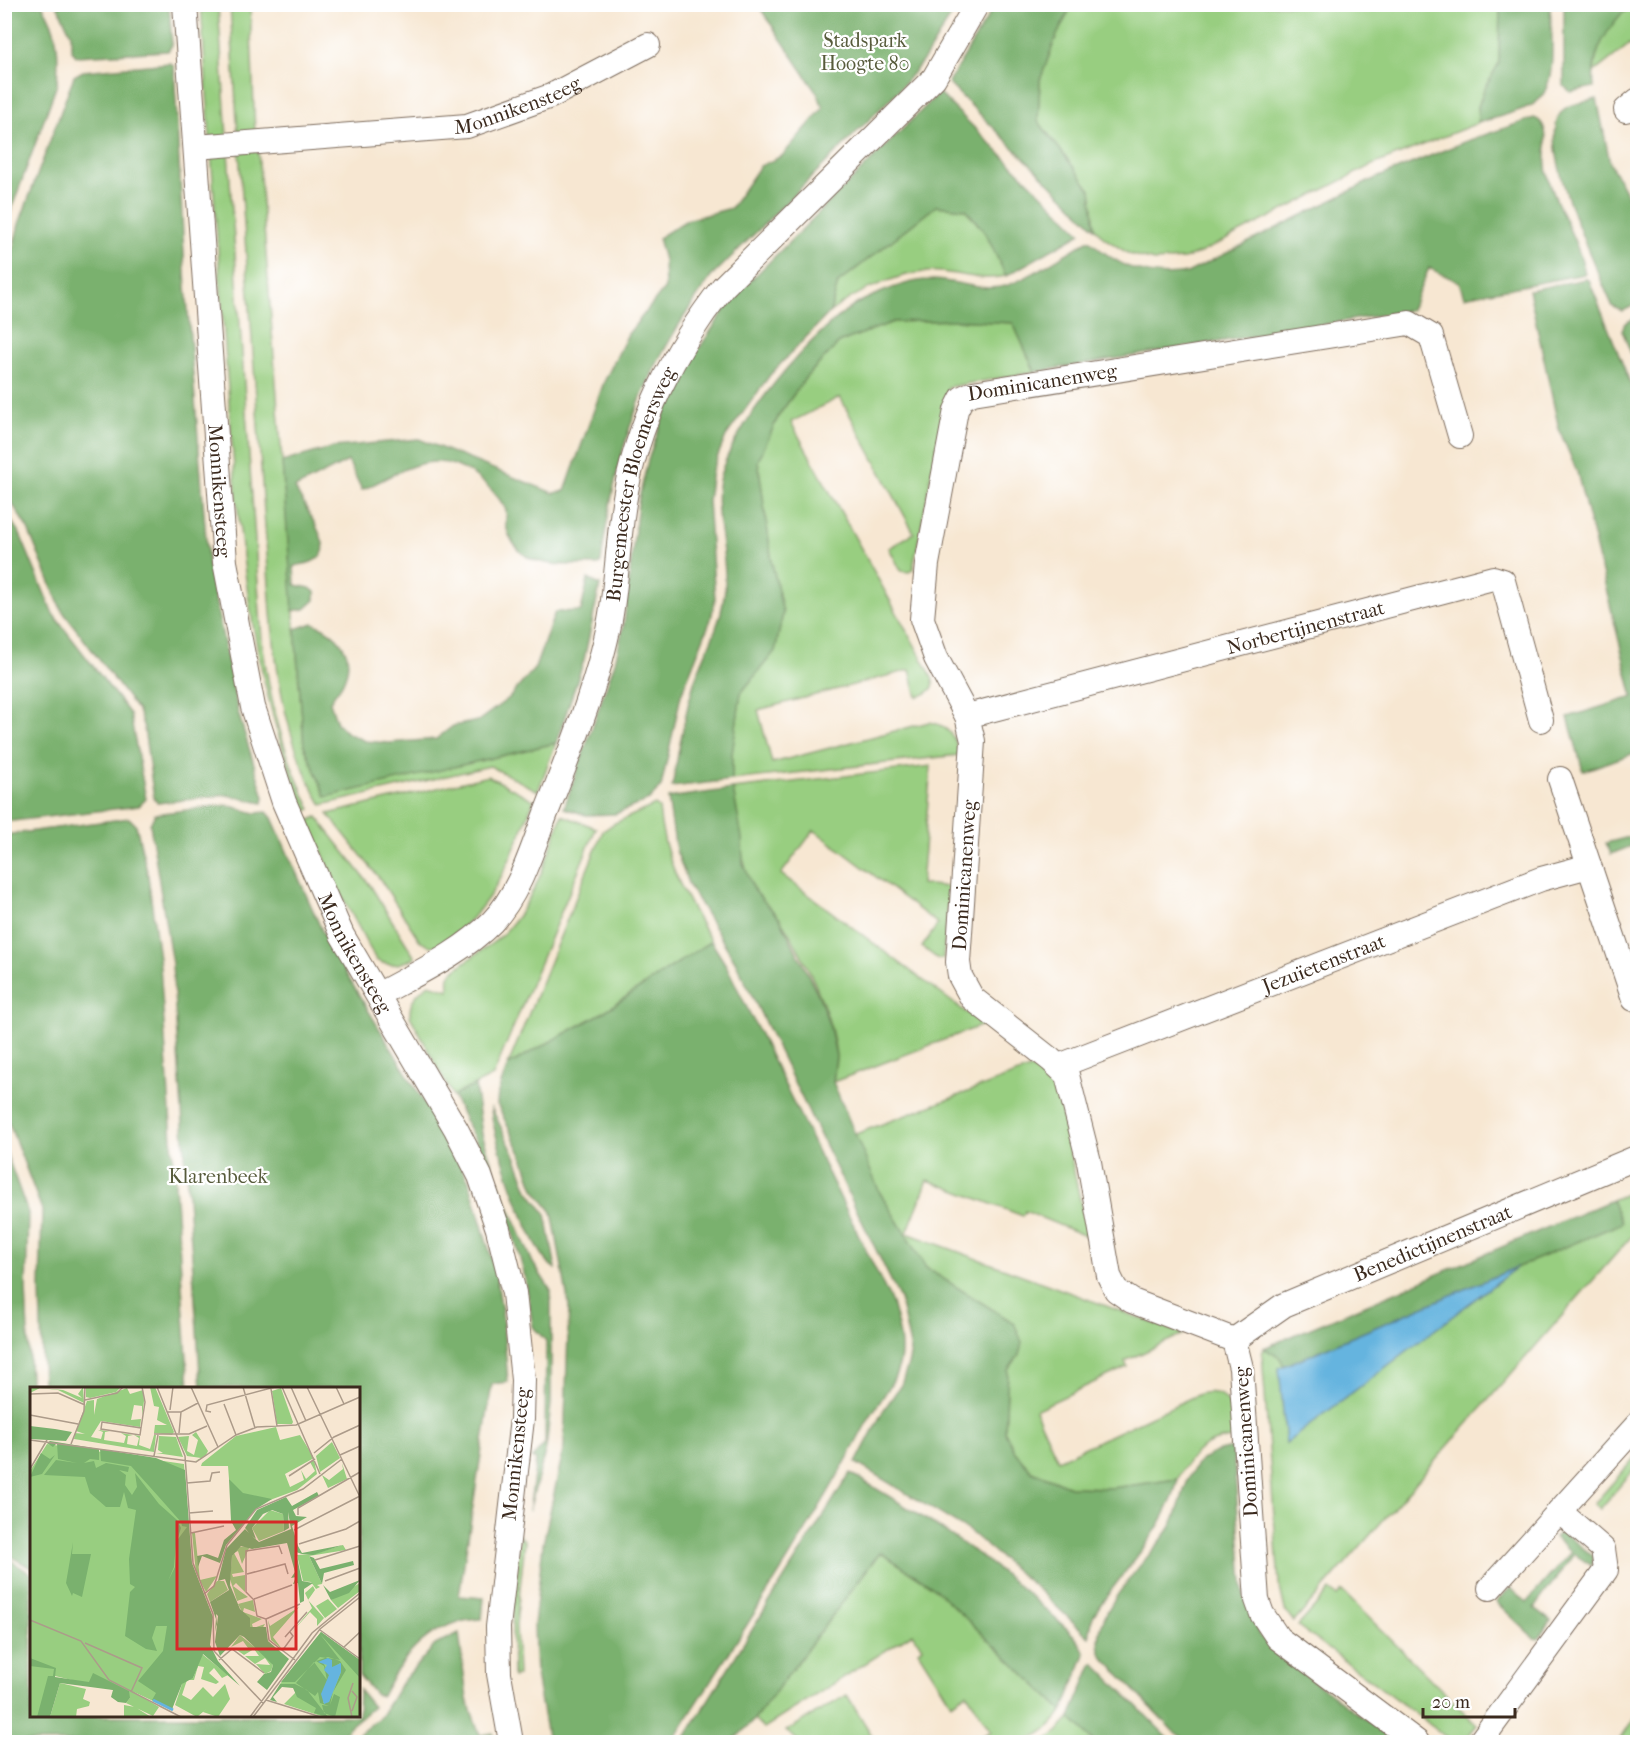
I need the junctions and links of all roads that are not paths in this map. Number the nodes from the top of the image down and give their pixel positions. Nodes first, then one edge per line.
1 (185, 4) edge
2 (977, 4) edge
3 (648, 45) dead end
4 (196, 147) junction
5 (1460, 436) dead end
6 (967, 716) junction
7 (1541, 720) dead end
8 (1560, 779) dead end
9 (1589, 866) junction
10 (378, 995) junction
11 (1634, 999) dead end
12 (1059, 1066) junction
13 (1638, 1157) edge
14 (1234, 1340) junction
15 (1638, 1424) edge
16 (1559, 1511) junction
17 (1490, 1588) dead end
18 (511, 1743) edge
19 (1417, 1743) edge
20 (1480, 1743) edge

1 - 4 street, Monnikensteeg
2 - 10 street, Burgemeester Bloemersweg
3 - 4 street, Monnikensteeg
4 - 10 street, Monnikensteeg
5 - 6 street, Dominicanenweg
6 - 7 street, Norbertijnenstraat
6 - 12 street, Dominicanenweg
8 - 9 street
9 - 11 street
9 - 12 street, Jezuïetenstraat
10 - 18 street, Monnikensteeg
12 - 14 street, Dominicanenweg
13 - 14 street, Benedictijnenstraat
14 - 19 street, Dominicanenweg
15 - 16 street
16 - 17 street
16 - 20 street

